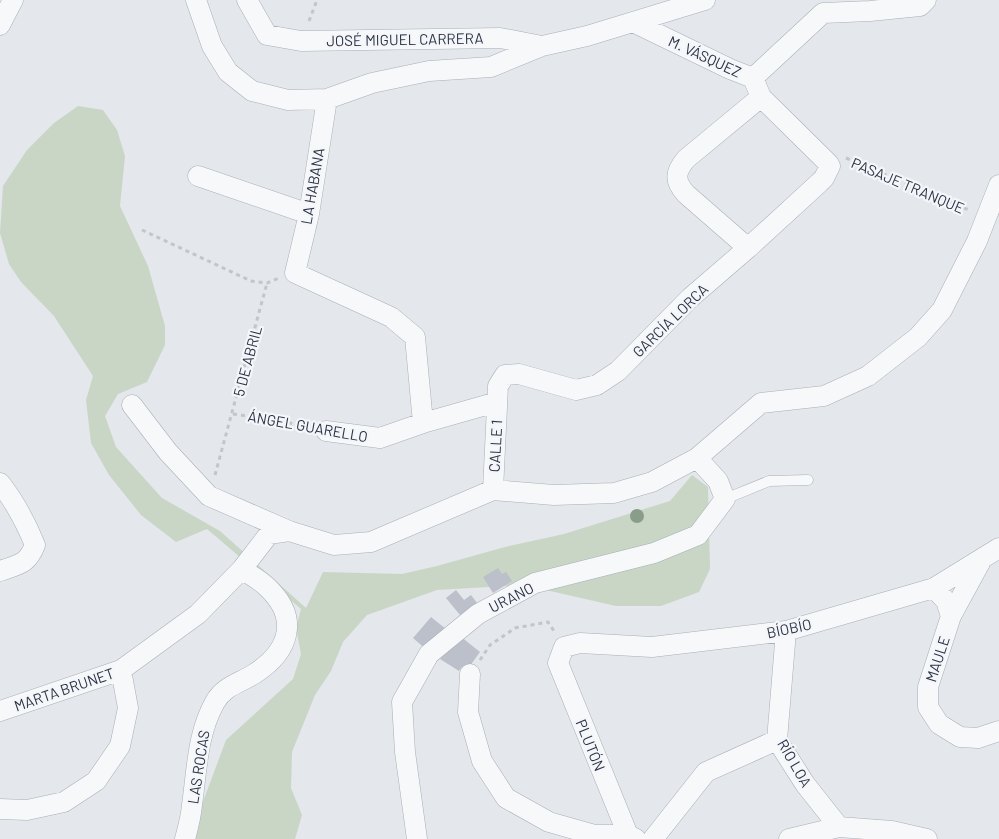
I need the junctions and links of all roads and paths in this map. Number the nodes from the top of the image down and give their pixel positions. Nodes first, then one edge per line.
1 (13, 0) edge
2 (196, 0) edge
3 (247, 0) edge
4 (705, 0) edge
5 (926, 0) edge
6 (633, 22) junction
7 (0, 26) edge
8 (542, 46) junction
9 (754, 78) junction
10 (761, 97) junction
11 (327, 99) junction
12 (830, 166) junction
13 (198, 176) dead end
14 (999, 185) edge
15 (309, 214) junction
16 (986, 218) junction
17 (142, 230) dead end
18 (748, 248) junction
19 (295, 273) junction
20 (267, 282) junction
21 (498, 402) junction
22 (132, 406) dead end
23 (233, 414) junction
24 (423, 423) junction
25 (326, 431) joint
26 (697, 458) junction
27 (808, 480) dead end
28 (0, 483) edge
29 (493, 490) junction
30 (209, 496) junction
31 (725, 499) junction
32 (289, 531) junction
33 (999, 548) edge
34 (982, 558) junction
35 (242, 569) junction
36 (0, 571) edge
37 (934, 588) junction
38 (951, 616) junction
39 (786, 631) junction
40 (564, 647) junction
41 (121, 670) junction
42 (470, 674) joint
43 (0, 711) edge
44 (999, 731) edge
45 (777, 740) junction
46 (0, 809) edge
47 (838, 827) junction
48 (632, 837) edge
49 (185, 839) edge
50 (417, 839) edge
51 (653, 839) edge
52 (789, 839) edge
53 (927, 839) edge

1 - 7 street
2 - 11 street, JOSÉ MIGUEL CARRERA
3 - 8 street, JOSÉ MIGUEL CARRERA
4 - 6 street, JOSÉ MIGUEL CARRERA
5 - 9 street
6 - 8 street, JOSÉ MIGUEL CARRERA
6 - 9 street, M. VÁSQUEZ
8 - 11 street, JOSÉ MIGUEL CARRERA
9 - 10 street, M. VÁSQUEZ
10 - 12 street, M. VÁSQUEZ
10 - 18 street
11 - 15 street, LA HABANA
12 - 16 path, PASAJE TRANQUE
12 - 18 street, GARCÍA LORCA
13 - 15 street
14 - 16 street
15 - 19 street, LA HABANA
16 - 26 street
17 - 20 path
18 - 21 street, GARCÍA LORCA
19 - 20 path
19 - 24 street
20 - 23 path, 5 DE ABRIL
21 - 24 street, ÁNGEL GUARELLO
21 - 29 street, CALLE 1
22 - 30 street
23 - 25 path, ÁNGEL GUARELLO
23 - 30 path, 5 DE ABRIL
24 - 25 street, ÁNGEL GUARELLO
26 - 29 street
26 - 31 street
27 - 31 lane
28 - 36 street
29 - 32 street
30 - 32 street
31 - 50 street, URANO
32 - 35 street, MARTA BRUNET
33 - 34 street, BÍOBÍO
34 - 37 street, BÍOBÍO
34 - 38 street, MAULE
35 - 41 street, MARTA BRUNET
35 - 49 street, LAS ROCAS
37 - 38 street, MAULE
37 - 39 street, BÍOBÍO
38 - 44 street, MAULE
39 - 40 street, BÍOBÍO
39 - 45 street, RÍO LOA
40 - 42 path
40 - 48 street, PLUTÓN
41 - 43 street, MARTA BRUNET
41 - 46 street
42 - 48 street
45 - 47 street, RÍO LOA
45 - 51 street
47 - 52 street
47 - 53 street

